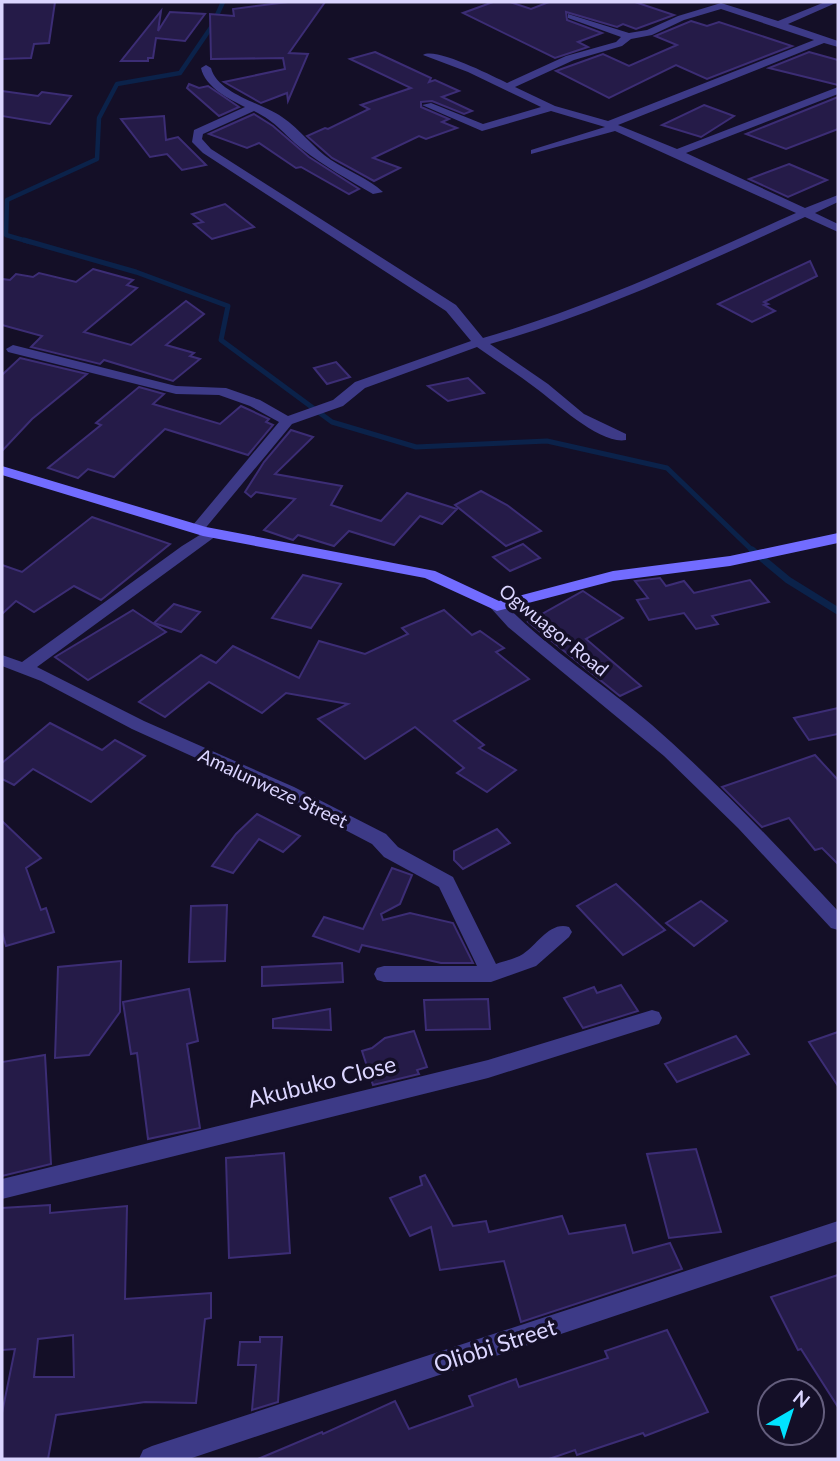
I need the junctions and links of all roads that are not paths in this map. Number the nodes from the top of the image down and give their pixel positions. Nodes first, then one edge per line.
1 (833, 2) edge
2 (717, 4) edge
3 (571, 16) dead end
4 (778, 25) junction
5 (628, 36) junction
6 (821, 40) junction
7 (838, 44) edge
8 (428, 55) dead end
9 (206, 68) dead end
10 (507, 87) junction
11 (838, 90) edge
12 (427, 105) dead end
13 (251, 108) junction
14 (551, 108) junction
15 (612, 126) junction
16 (535, 152) dead end
17 (677, 153) junction
18 (377, 192) dead end
19 (838, 198) edge
20 (807, 213) junction
21 (838, 228) edge
22 (480, 343) junction
23 (6, 351) edge
24 (287, 421) junction
25 (621, 437) dead end
26 (2, 470) edge
27 (204, 531) junction
28 (838, 538) edge
29 (497, 606) junction
30 (2, 660) edge
31 (26, 667) junction
32 (838, 923) edge
33 (562, 932) dead end
34 (384, 974) dead end
35 (491, 974) junction
36 (652, 1018) dead end
37 (2, 1189) edge
38 (838, 1231) edge
39 (152, 1459) edge

1 - 4 street
2 - 4 street
2 - 5 street
3 - 5 street
4 - 6 street
5 - 10 street
6 - 7 street
6 - 15 street
8 - 10 street
9 - 13 street
10 - 14 street
11 - 17 street
12 - 14 street
13 - 18 street
13 - 22 street
14 - 15 street
15 - 16 street
15 - 17 street
17 - 20 street
19 - 20 street
20 - 21 street
20 - 22 street
22 - 24 street
22 - 25 street
23 - 24 street
24 - 27 street
26 - 27 street, Ogwuagor Road
27 - 29 street, Ogwuagor Road
27 - 31 street
28 - 29 street
29 - 32 street, Ogwuagor Road
30 - 31 street, Amalunweze Street
31 - 35 street, Amalunweze Street
33 - 35 street
34 - 35 street
36 - 37 street, Akubuko Close
38 - 39 street, Oliobi Street

